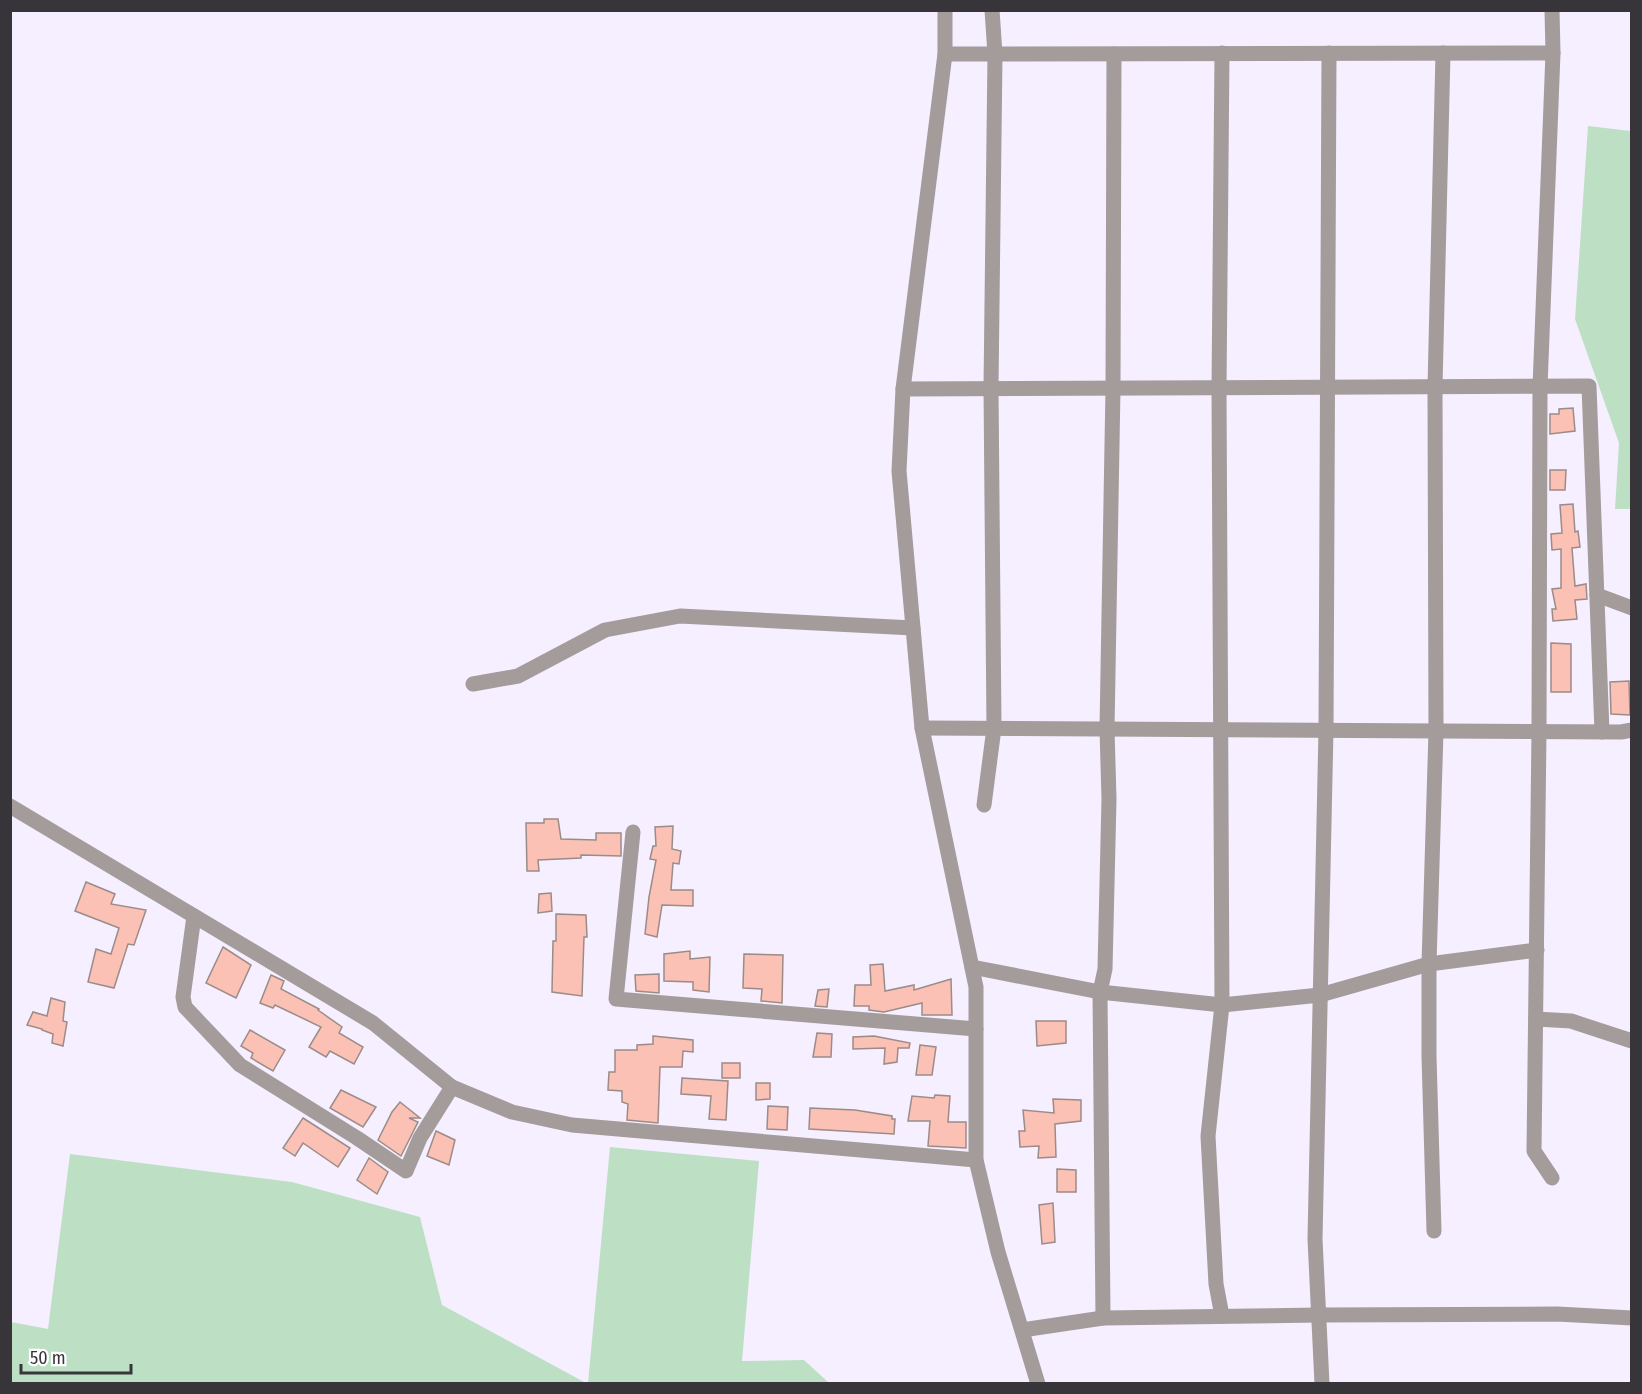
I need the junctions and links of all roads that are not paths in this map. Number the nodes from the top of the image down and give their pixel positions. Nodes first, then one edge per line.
1 (992, 10) edge
2 (1552, 10) edge
3 (943, 12) edge
4 (1329, 53) junction
5 (1443, 53) junction
6 (1553, 53) junction
7 (945, 54) junction
8 (995, 54) junction
9 (1114, 54) junction
10 (1222, 54) junction
11 (1327, 387) junction
12 (1435, 387) junction
13 (1540, 387) junction
14 (991, 388) junction
15 (1113, 388) junction
16 (1219, 388) junction
17 (903, 389) junction
18 (1597, 595) junction
19 (1632, 608) edge
20 (913, 628) junction
21 (473, 684) dead end
22 (922, 728) junction
23 (994, 728) junction
24 (1107, 729) junction
25 (1220, 730) junction
26 (1326, 730) junction
27 (1632, 730) edge
28 (1436, 731) junction
29 (1539, 731) junction
30 (1602, 732) junction
31 (984, 805) dead end
32 (10, 806) edge
33 (633, 832) dead end
34 (194, 916) junction
35 (1537, 950) junction
36 (1429, 964) junction
37 (972, 967) junction
38 (1100, 993) junction
39 (1320, 995) junction
40 (1222, 1005) junction
41 (1536, 1019) junction
42 (976, 1029) junction
43 (1632, 1041) edge
44 (452, 1087) junction
45 (976, 1160) junction
46 (1552, 1178) dead end
47 (1434, 1231) dead end
48 (1319, 1315) junction
49 (1222, 1316) junction
50 (1103, 1318) junction
51 (1632, 1318) edge
52 (1022, 1330) junction
53 (1038, 1383) edge
54 (1322, 1383) edge

1 - 8 street
2 - 6 street
3 - 7 street
4 - 5 street
4 - 10 street
4 - 11 street
5 - 6 street
5 - 12 street
6 - 13 street
7 - 8 street
7 - 17 street
8 - 9 street
8 - 14 street
9 - 10 street
9 - 15 street
10 - 16 street
11 - 12 street
11 - 16 street
11 - 26 street
12 - 13 street
12 - 28 street
13 - 18 street
13 - 29 street
14 - 15 street
14 - 17 street
14 - 23 street
15 - 16 street
15 - 24 street
16 - 25 street
17 - 20 street
18 - 19 street
18 - 30 street
20 - 21 street
20 - 22 street
22 - 23 street
22 - 37 street
23 - 24 street
23 - 31 street
24 - 25 street
24 - 38 street
25 - 26 street
25 - 40 street
26 - 28 street
26 - 39 street
27 - 30 street
28 - 29 street
28 - 36 street
29 - 30 street
29 - 35 street
32 - 34 street
33 - 42 street
34 - 44 street
34 - 44 street
35 - 36 street
35 - 41 street
36 - 39 street
36 - 47 street
37 - 38 street
37 - 42 street
38 - 40 street
38 - 50 street
39 - 40 street
39 - 48 street
40 - 49 street
41 - 43 street
41 - 46 street
42 - 45 street
44 - 45 street
45 - 52 street
48 - 49 street
48 - 51 street
48 - 54 street
49 - 50 street
50 - 52 street
52 - 53 street

